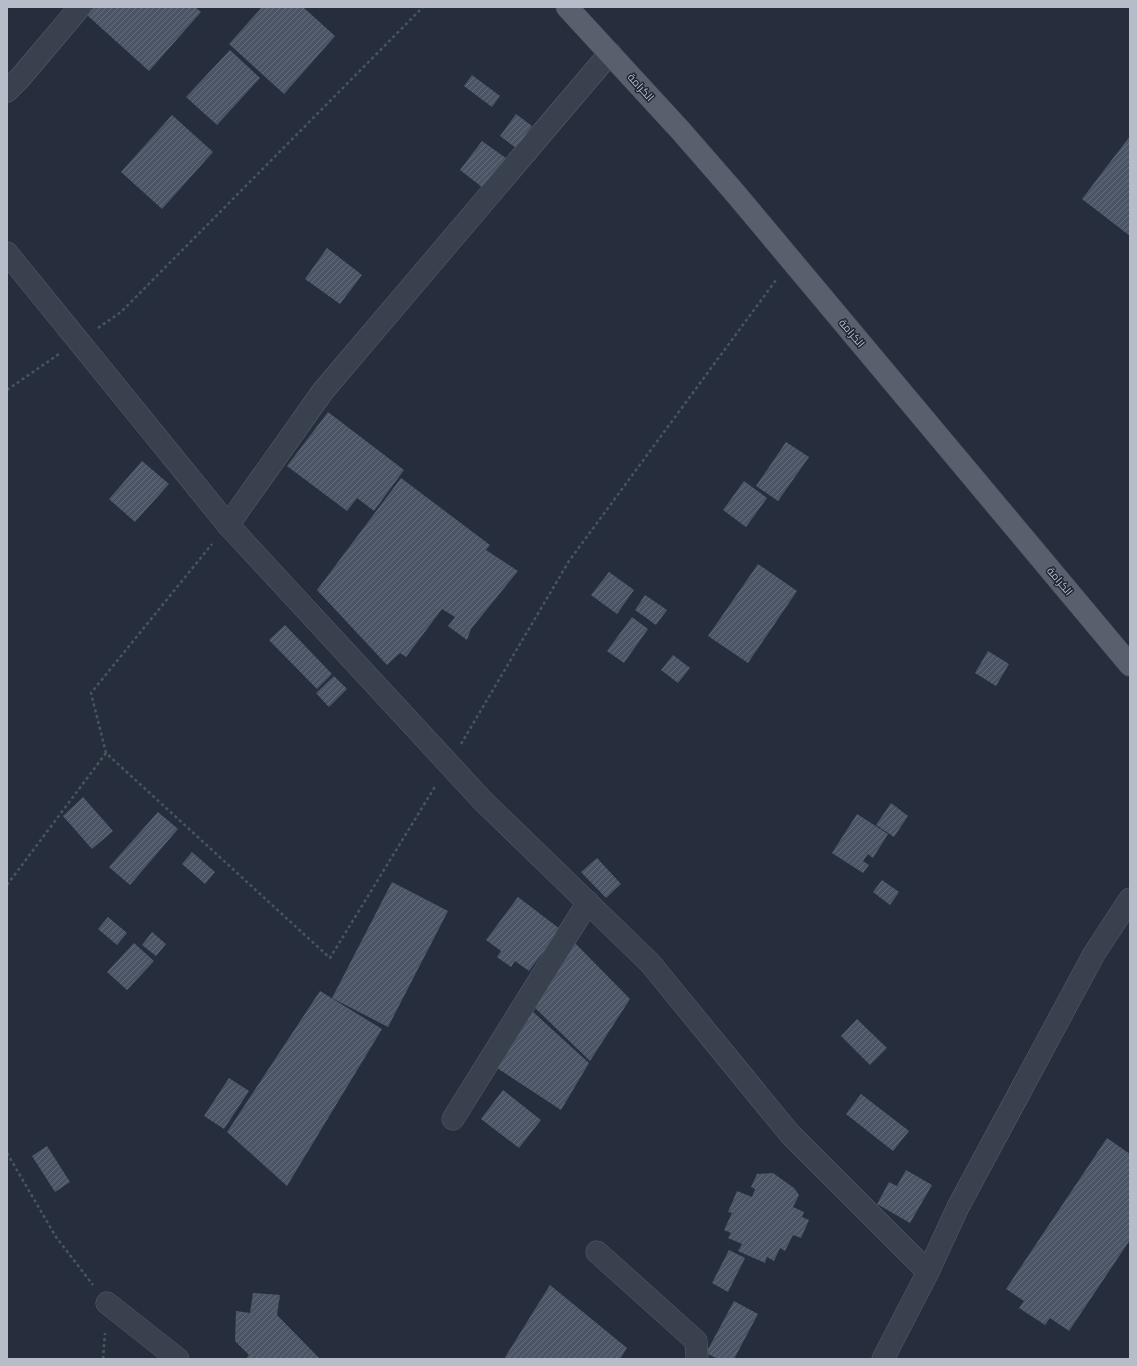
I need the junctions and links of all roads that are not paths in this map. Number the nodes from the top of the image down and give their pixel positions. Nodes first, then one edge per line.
1 (80, 7) edge
2 (567, 7) edge
3 (610, 53) junction
4 (7, 91) edge
5 (7, 253) edge
6 (228, 526) junction
7 (1130, 665) edge
8 (1130, 899) edge
9 (588, 902) junction
10 (453, 1119) dead end
11 (597, 1252) dead end
12 (928, 1272) junction
13 (107, 1303) road end
14 (178, 1359) edge
15 (697, 1359) edge
16 (883, 1359) edge

1 - 4 street
2 - 3 main road, الكرامة
3 - 6 street
3 - 7 main road, الكرامة
5 - 6 street
6 - 9 street
8 - 12 street
9 - 10 street
9 - 12 street
11 - 15 street
12 - 16 street
13 - 14 street

